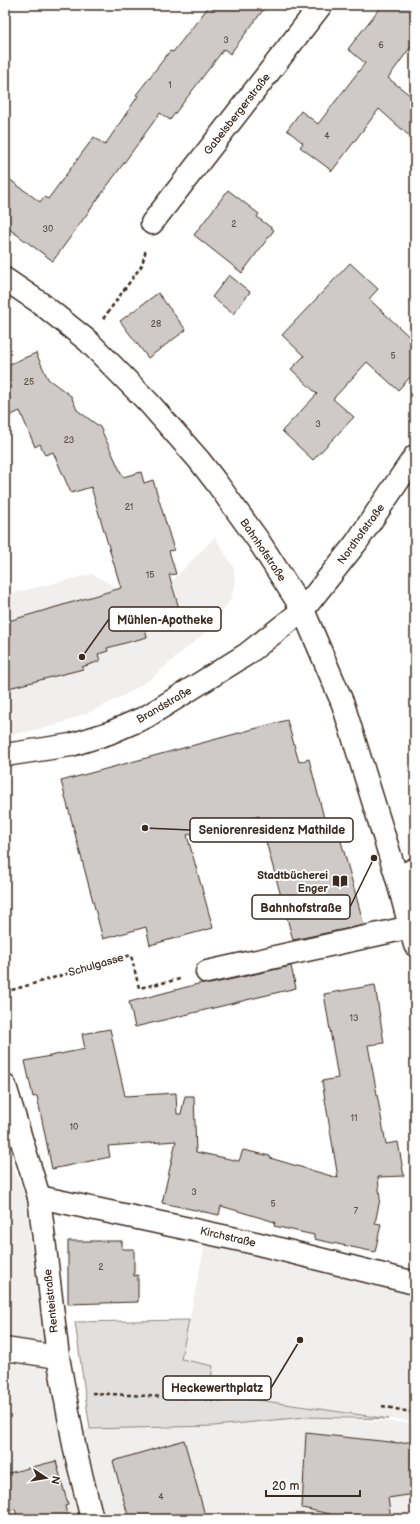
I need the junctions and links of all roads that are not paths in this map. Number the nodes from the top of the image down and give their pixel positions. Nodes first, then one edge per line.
1 (321, 5) edge
2 (152, 223) road end
3 (5, 279) edge
4 (415, 456) edge
5 (303, 610) junction
6 (5, 756) edge
7 (406, 874) edge
8 (413, 936) edge
9 (197, 975) road end
10 (5, 1086) edge
11 (39, 1197) junction
12 (415, 1284) edge
13 (5, 1349) edge
14 (58, 1357) junction
15 (92, 1519) edge

1 - 2 street, Gabelsbergerstraße
3 - 5 street, Bahnhofstraße
4 - 5 street, Nordhofstraße
5 - 6 street, Brandstraße
5 - 7 street, Bahnhofstraße
7 - 8 street, Bahnhofstraße
8 - 9 street
10 - 11 street, Renteistraße
11 - 12 street, Kirchstraße
11 - 14 street, Renteistraße
13 - 14 street
14 - 15 street, Renteistraße

